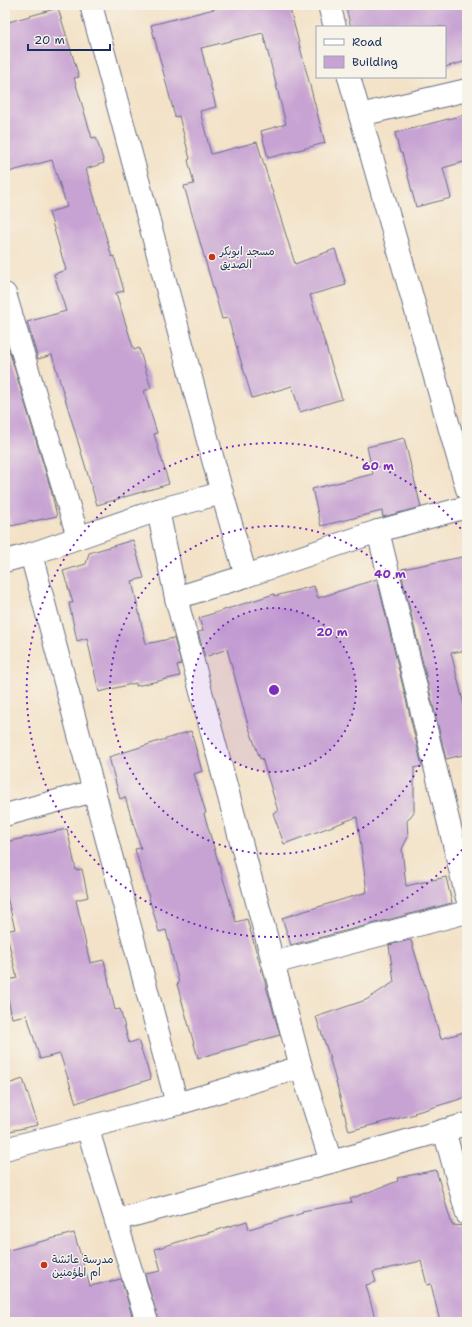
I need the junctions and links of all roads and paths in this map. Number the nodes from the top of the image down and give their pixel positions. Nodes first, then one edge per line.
1 (91, 5) edge
2 (328, 5) edge
3 (335, 26) edge
4 (349, 78) edge
5 (467, 90) edge
6 (360, 115) junction
7 (5, 294) edge
8 (467, 489) edge
9 (222, 493) junction
10 (467, 507) edge
11 (158, 510) junction
12 (378, 531) junction
13 (78, 537) junction
14 (31, 554) junction
15 (5, 561) edge
16 (246, 576) junction
17 (176, 598) junction
18 (94, 791) junction
19 (5, 815) edge
20 (467, 898) edge
21 (467, 912) edge
22 (273, 963) junction
23 (301, 1068) junction
24 (177, 1104) junction
25 (467, 1124) edge
26 (87, 1126) junction
27 (444, 1130) junction
28 (5, 1149) edge
29 (331, 1162) junction
30 (467, 1214) edge
31 (116, 1220) junction
32 (147, 1322) edge

1 - 9 street
2 - 3 street
4 - 6 street
5 - 6 street
6 - 8 street
7 - 13 street
9 - 11 street
9 - 16 street
10 - 12 street
11 - 13 street
11 - 17 street
12 - 16 street
12 - 20 street
13 - 14 street
14 - 15 street
14 - 18 street
16 - 17 street
17 - 22 street
18 - 19 street
18 - 24 street
21 - 22 street
22 - 23 street
23 - 24 street
23 - 29 street
24 - 26 street
25 - 27 street
26 - 28 street
26 - 31 street
27 - 29 street
27 - 30 street
29 - 31 street
31 - 32 street

